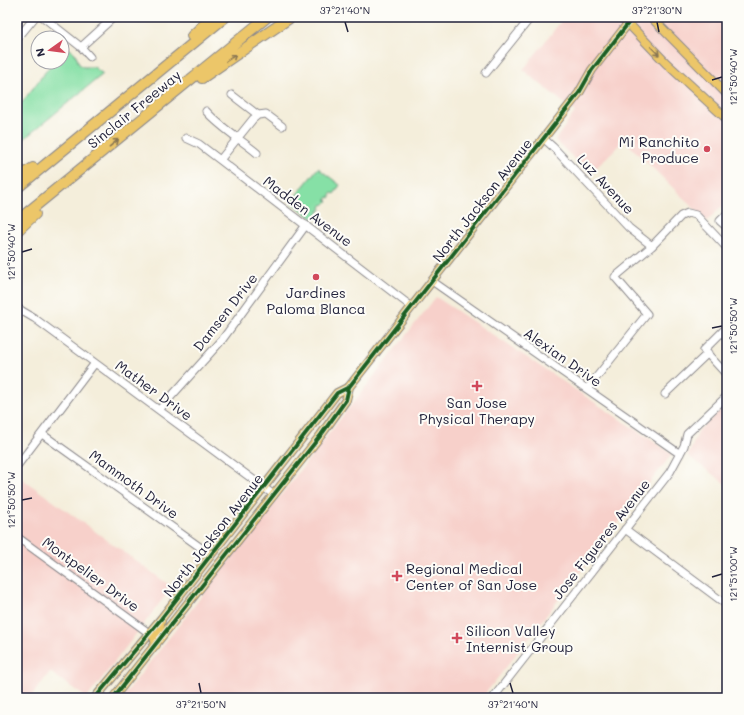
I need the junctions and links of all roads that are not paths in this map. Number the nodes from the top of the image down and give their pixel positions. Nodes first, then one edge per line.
1 (35, 17) edge
2 (43, 17) edge
3 (114, 17) edge
4 (212, 17) edge
5 (225, 17) edge
6 (268, 17) edge
7 (291, 17) edge
8 (531, 17) edge
9 (622, 17) edge
10 (651, 17) edge
11 (630, 20) edge
12 (17, 39) edge
13 (81, 47) junction
14 (90, 57) dead end
15 (486, 73) dead end
16 (134, 92) junction
17 (727, 94) edge
18 (232, 95) dead end
19 (206, 111) dead end
20 (258, 115) junction
21 (727, 119) edge
22 (141, 120) junction
23 (282, 126) dead end
24 (239, 137) junction
25 (186, 138) dead end
26 (544, 138) junction
27 (72, 144) junction
28 (257, 153) dead end
29 (220, 160) junction
30 (86, 166) junction
31 (17, 178) edge
32 (17, 188) edge
33 (727, 214) edge
34 (17, 221) edge
35 (306, 225) junction
36 (727, 227) edge
37 (17, 231) edge
38 (652, 246) junction
39 (727, 248) edge
40 (432, 281) junction
41 (412, 307) junction
42 (18, 311) edge
43 (727, 327) edge
44 (708, 353) junction
45 (95, 363) junction
46 (727, 375) edge
47 (349, 387) junction
48 (587, 389) junction
49 (665, 394) dead end
50 (727, 396) edge
51 (159, 410) junction
52 (42, 434) junction
53 (680, 454) junction
54 (17, 466) edge
55 (264, 487) junction
56 (274, 495) junction
57 (626, 529) junction
58 (17, 537) edge
59 (211, 555) junction
60 (727, 605) edge
61 (161, 618) junction
62 (149, 633) junction
63 (156, 645) junction
64 (95, 698) edge
65 (113, 698) edge
66 (493, 698) edge

1 - 12 street
2 - 13 street
3 - 13 street
4 - 16 highway
5 - 16 highway, Sinclair Freeway
6 - 22 highway, Sinclair Freeway
22 -> 7 highway
8 - 15 street
9 - 11 main road
10 - 17 main road
11 -> 21 main road
11 - 26 main road, North Jackson Avenue
13 - 14 street
16 - 27 highway, Sinclair Freeway
18 - 20 street
19 - 24 street
20 - 23 street
20 - 24 street
30 -> 22 highway, Sinclair Freeway
24 - 28 street
24 - 29 street
25 - 29 street, Madden Avenue
26 - 38 street, Luz Avenue
26 - 40 main road, North Jackson Avenue
27 - 31 highway
27 - 32 highway, Sinclair Freeway
29 - 35 street, Madden Avenue
30 - 34 highway, Sinclair Freeway
30 - 37 highway
33 - 36 street
35 - 41 street, Madden Avenue
35 - 51 street, Damsen Drive
38 - 39 street
38 - 48 street
40 - 41 main road, North Jackson Avenue
40 - 48 street, Alexian Drive
41 - 47 main road, North Jackson Avenue
42 - 45 street, Mather Drive
43 - 44 street
44 - 46 street
44 - 49 street
45 - 51 street, Mather Drive
45 - 52 street
47 - 55 main road, North Jackson Avenue
47 - 56 main road, North Jackson Avenue
48 - 53 street, Alexian Drive
50 - 53 street, Jose Figueres Avenue
51 - 55 street, Mather Drive
52 - 54 street
52 - 59 street, Mammoth Drive
53 - 57 street, Jose Figueres Avenue
55 - 56 street, Mather Drive
55 - 59 main road, North Jackson Avenue
56 - 63 main road, North Jackson Avenue
57 - 60 street
57 - 66 street, Jose Figueres Avenue
58 - 62 street, Montpelier Drive
59 - 61 main road, North Jackson Avenue
61 - 62 main road, North Jackson Avenue
61 - 63 main road
62 - 64 main road, North Jackson Avenue
63 - 65 main road, North Jackson Avenue

